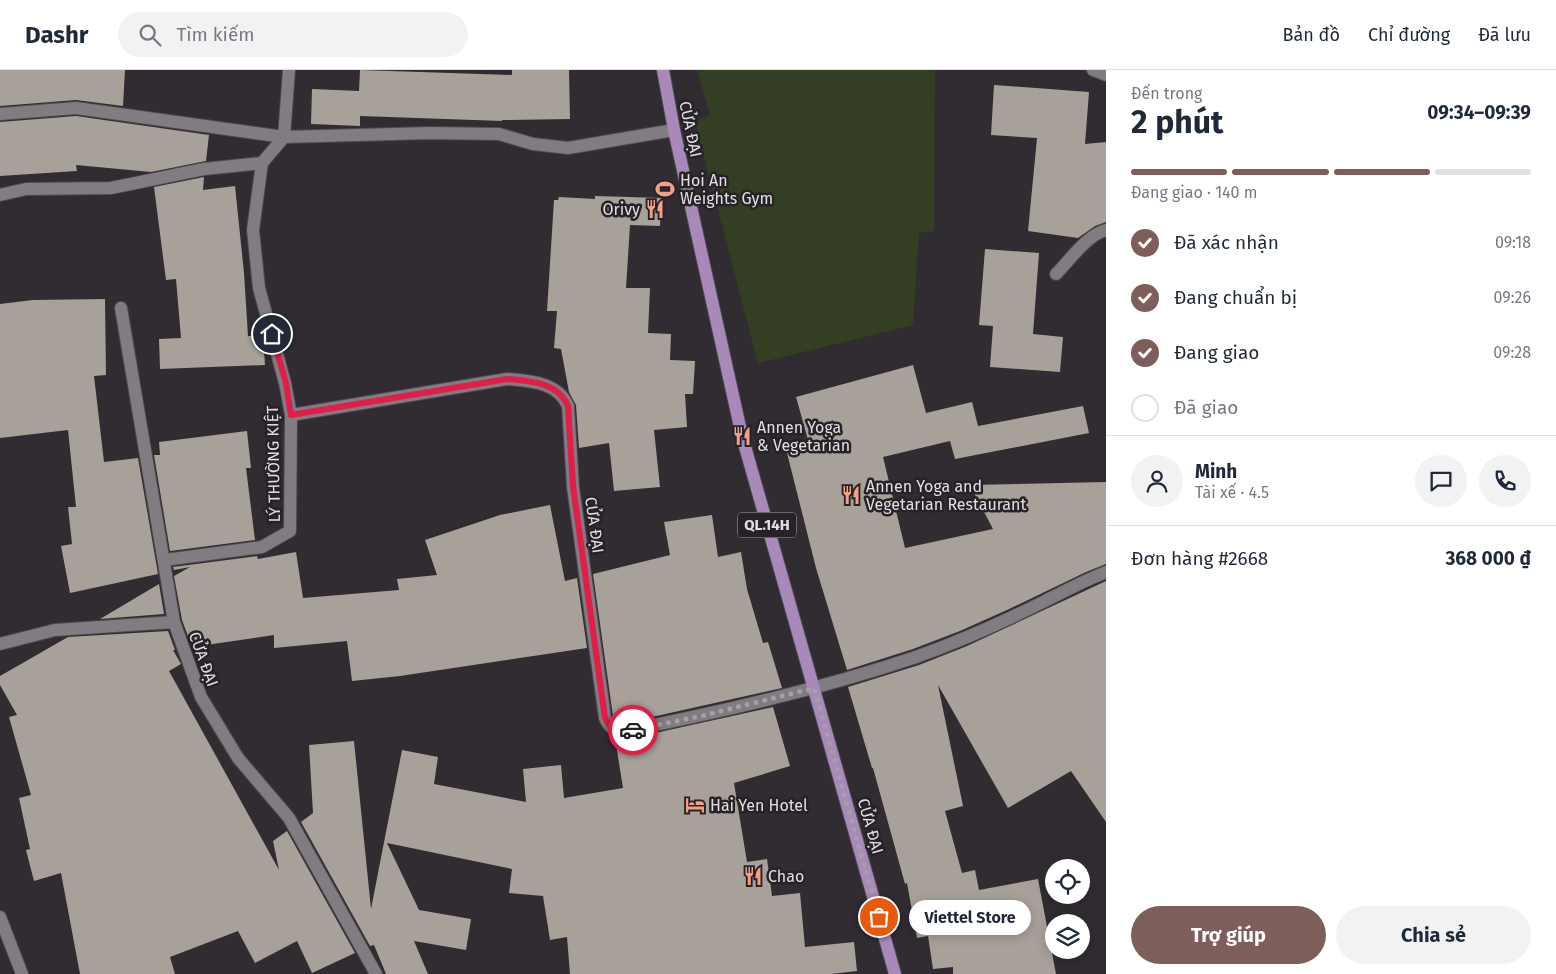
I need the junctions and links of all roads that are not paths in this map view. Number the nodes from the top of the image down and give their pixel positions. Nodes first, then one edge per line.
1 (289, 70) edge
2 (663, 70) edge
3 (0, 114) edge
4 (674, 130) junction
5 (284, 137) junction
6 (262, 163) junction
7 (0, 196) edge
8 (1106, 230) edge
9 (1056, 274) dead end
10 (121, 308) dead end
11 (291, 415) junction
12 (165, 560) junction
13 (1106, 572) edge
14 (174, 622) junction
15 (0, 644) edge
16 (814, 688) junction
17 (0, 917) edge
18 (22, 974) edge
19 (376, 974) edge
20 (895, 974) edge

1 - 5 street
2 - 4 main road, CỬA ĐẠI / QL.14H
3 - 5 street
4 - 5 street
4 - 16 main road, CỬA ĐẠI / QL.14H
5 - 6 street
6 - 7 street
6 - 11 street, LÝ THƯỜNG KIỆT
8 - 9 street
10 - 12 street, CỬA ĐẠI
11 - 12 street, LÝ THƯỜNG KIỆT
11 - 16 street, CỬA ĐẠI
12 - 14 street, CỬA ĐẠI
13 - 16 street
14 - 15 street
14 - 19 street, CỬA ĐẠI
16 - 20 main road, CỬA ĐẠI / QL.14H
17 - 18 street

